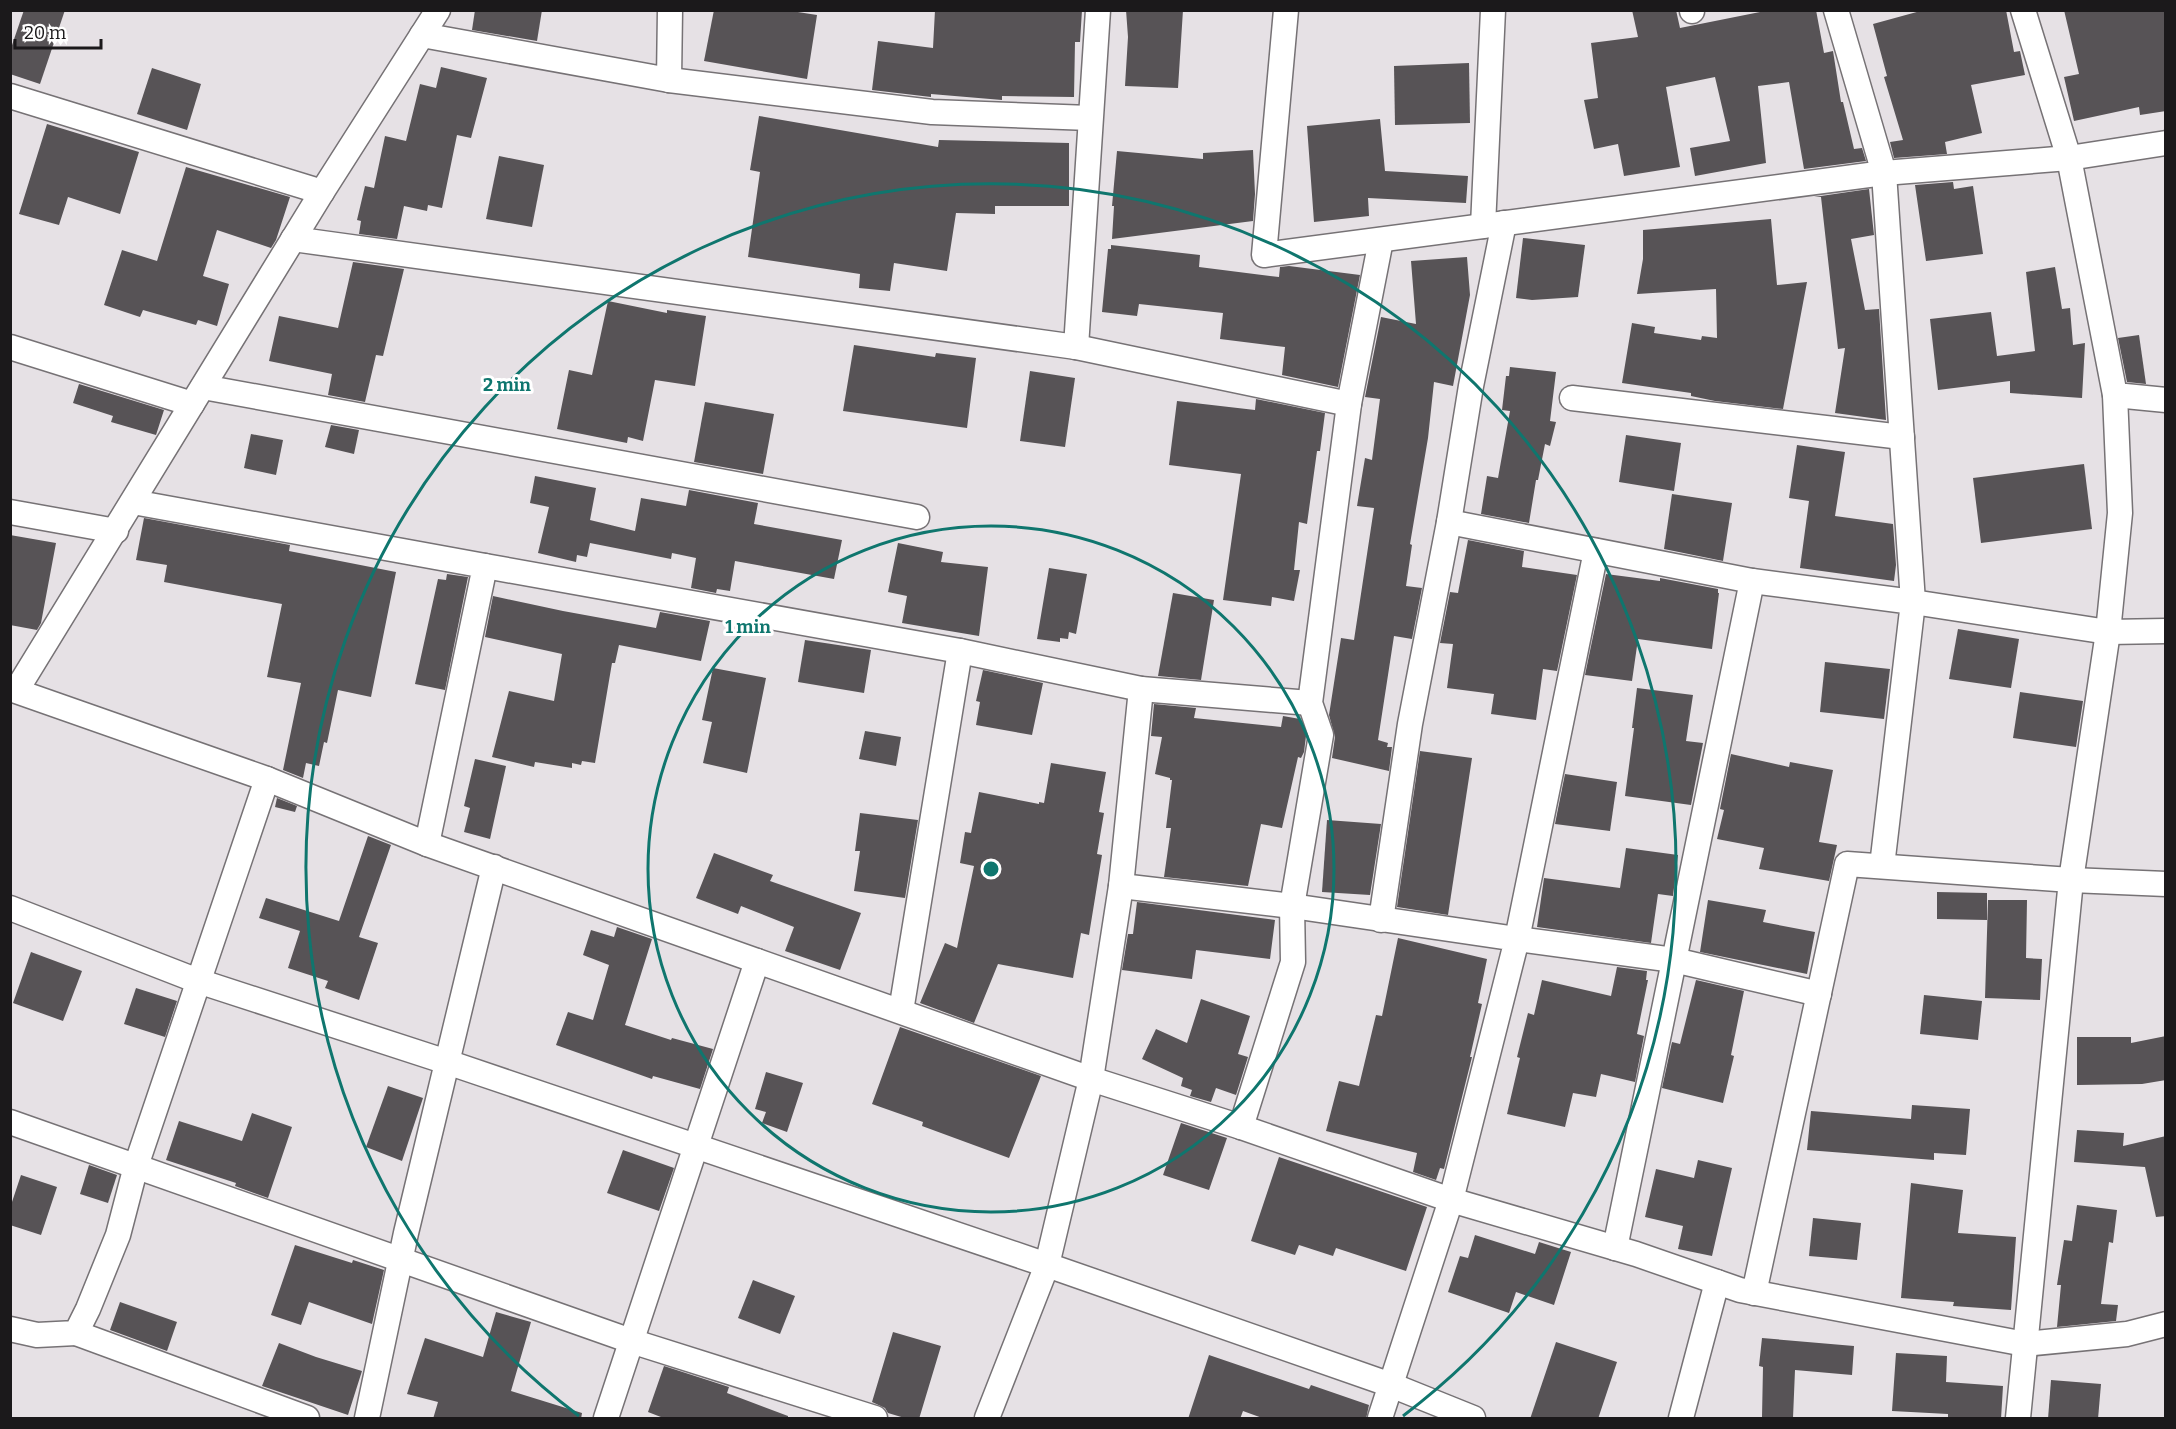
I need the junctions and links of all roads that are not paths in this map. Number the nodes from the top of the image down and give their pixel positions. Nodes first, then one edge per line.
1 (438, 10) edge
2 (670, 10) edge
3 (1098, 10) edge
4 (1286, 10) edge
5 (1493, 10) edge
6 (1836, 10) edge
7 (2023, 10) edge
8 (422, 35) junction
9 (669, 80) junction
10 (10, 96) edge
11 (1090, 118) junction
12 (2166, 143) edge
13 (2069, 158) junction
14 (1884, 173) junction
15 (322, 192) junction
16 (1494, 225) junction
17 (293, 239) junction
18 (1381, 240) junction
19 (10, 347) edge
20 (1076, 347) junction
21 (2115, 395) junction
22 (197, 396) junction
23 (1572, 398) dead end
24 (2166, 400) edge
25 (1349, 404) junction
26 (1902, 437) junction
27 (133, 502) junction
28 (10, 512) edge
29 (917, 517) dead end
30 (1449, 522) junction
31 (116, 531) junction
32 (1596, 551) junction
33 (485, 566) junction
34 (1752, 581) junction
35 (1913, 603) junction
36 (2166, 631) edge
37 (2108, 632) junction
38 (960, 651) junction
39 (1141, 688) junction
40 (12, 694) edge
41 (1310, 703) junction
42 (267, 779) junction
43 (427, 844) junction
44 (1882, 866) junction
45 (494, 867) junction
46 (2071, 880) junction
47 (2166, 884) edge
48 (1121, 886) junction
49 (1292, 906) junction
50 (10, 908) edge
51 (1381, 920) junction
52 (1517, 939) junction
53 (1674, 960) junction
54 (757, 961) junction
55 (198, 981) junction
56 (1819, 994) junction
57 (901, 1011) junction
58 (447, 1062) junction
59 (1091, 1078) junction
60 (10, 1122) edge
61 (1241, 1127) junction
62 (694, 1148) junction
63 (136, 1166) junction
64 (1451, 1200) junction
65 (1615, 1248) junction
66 (400, 1260) junction
67 (1047, 1265) junction
68 (1734, 1288) junction
69 (2166, 1324) edge
70 (10, 1329) edge
71 (76, 1333) junction
72 (631, 1341) junction
73 (2025, 1344) junction
74 (1390, 1385) junction
75 (307, 1419) edge
76 (367, 1419) edge
77 (606, 1419) edge
78 (875, 1419) edge
79 (987, 1419) edge
80 (1380, 1419) edge
81 (1473, 1419) edge
82 (1681, 1419) edge
83 (2018, 1419) edge

1 - 8 street
2 - 9 street
3 - 11 street
4 - 18 street
5 - 16 street
6 - 14 street
7 - 13 street
8 - 9 street
8 - 15 street
9 - 11 street
10 - 15 street
11 - 20 street
12 - 13 street
13 - 14 street
13 - 21 street
14 - 16 street
14 - 26 street
15 - 17 street
16 - 18 street
16 - 30 street
17 - 20 street
17 - 22 street
18 - 25 street
19 - 22 street
20 - 25 street
21 - 24 street
21 - 37 street
22 - 27 street
22 - 29 street
23 - 26 street
25 - 41 street
26 - 35 street
27 - 31 street
27 - 33 street
28 - 31 street
30 - 32 street
30 - 51 street
31 - 40 street
32 - 34 street
32 - 52 street
33 - 38 street
33 - 43 street
34 - 35 street
34 - 53 street
35 - 37 street
35 - 44 street
36 - 37 street
37 - 46 street
38 - 39 street
38 - 57 street
39 - 41 street
39 - 48 street
40 - 42 street
41 - 49 street
42 - 43 street
42 - 55 street
43 - 45 street
44 - 46 street
44 - 56 street
45 - 54 street
45 - 58 street
46 - 47 street
46 - 73 street
48 - 49 street
48 - 59 street
49 - 51 street
49 - 61 street
50 - 55 street
51 - 52 street
52 - 53 street
52 - 64 street
53 - 56 street
53 - 65 street
54 - 57 street
54 - 62 street
55 - 58 street
55 - 63 street
56 - 68 street
57 - 59 street
58 - 62 street
58 - 66 street
59 - 61 street
59 - 67 street
60 - 63 street
61 - 64 street
62 - 67 street
62 - 72 street
63 - 66 street
63 - 71 street
64 - 65 street
64 - 74 street
65 - 68 street
66 - 72 street
66 - 76 street
67 - 74 street
67 - 79 street
68 - 73 street
68 - 82 street
69 - 73 street
70 - 71 street
71 - 75 street
72 - 77 street
72 - 78 street
73 - 83 street
74 - 80 street
74 - 81 street

